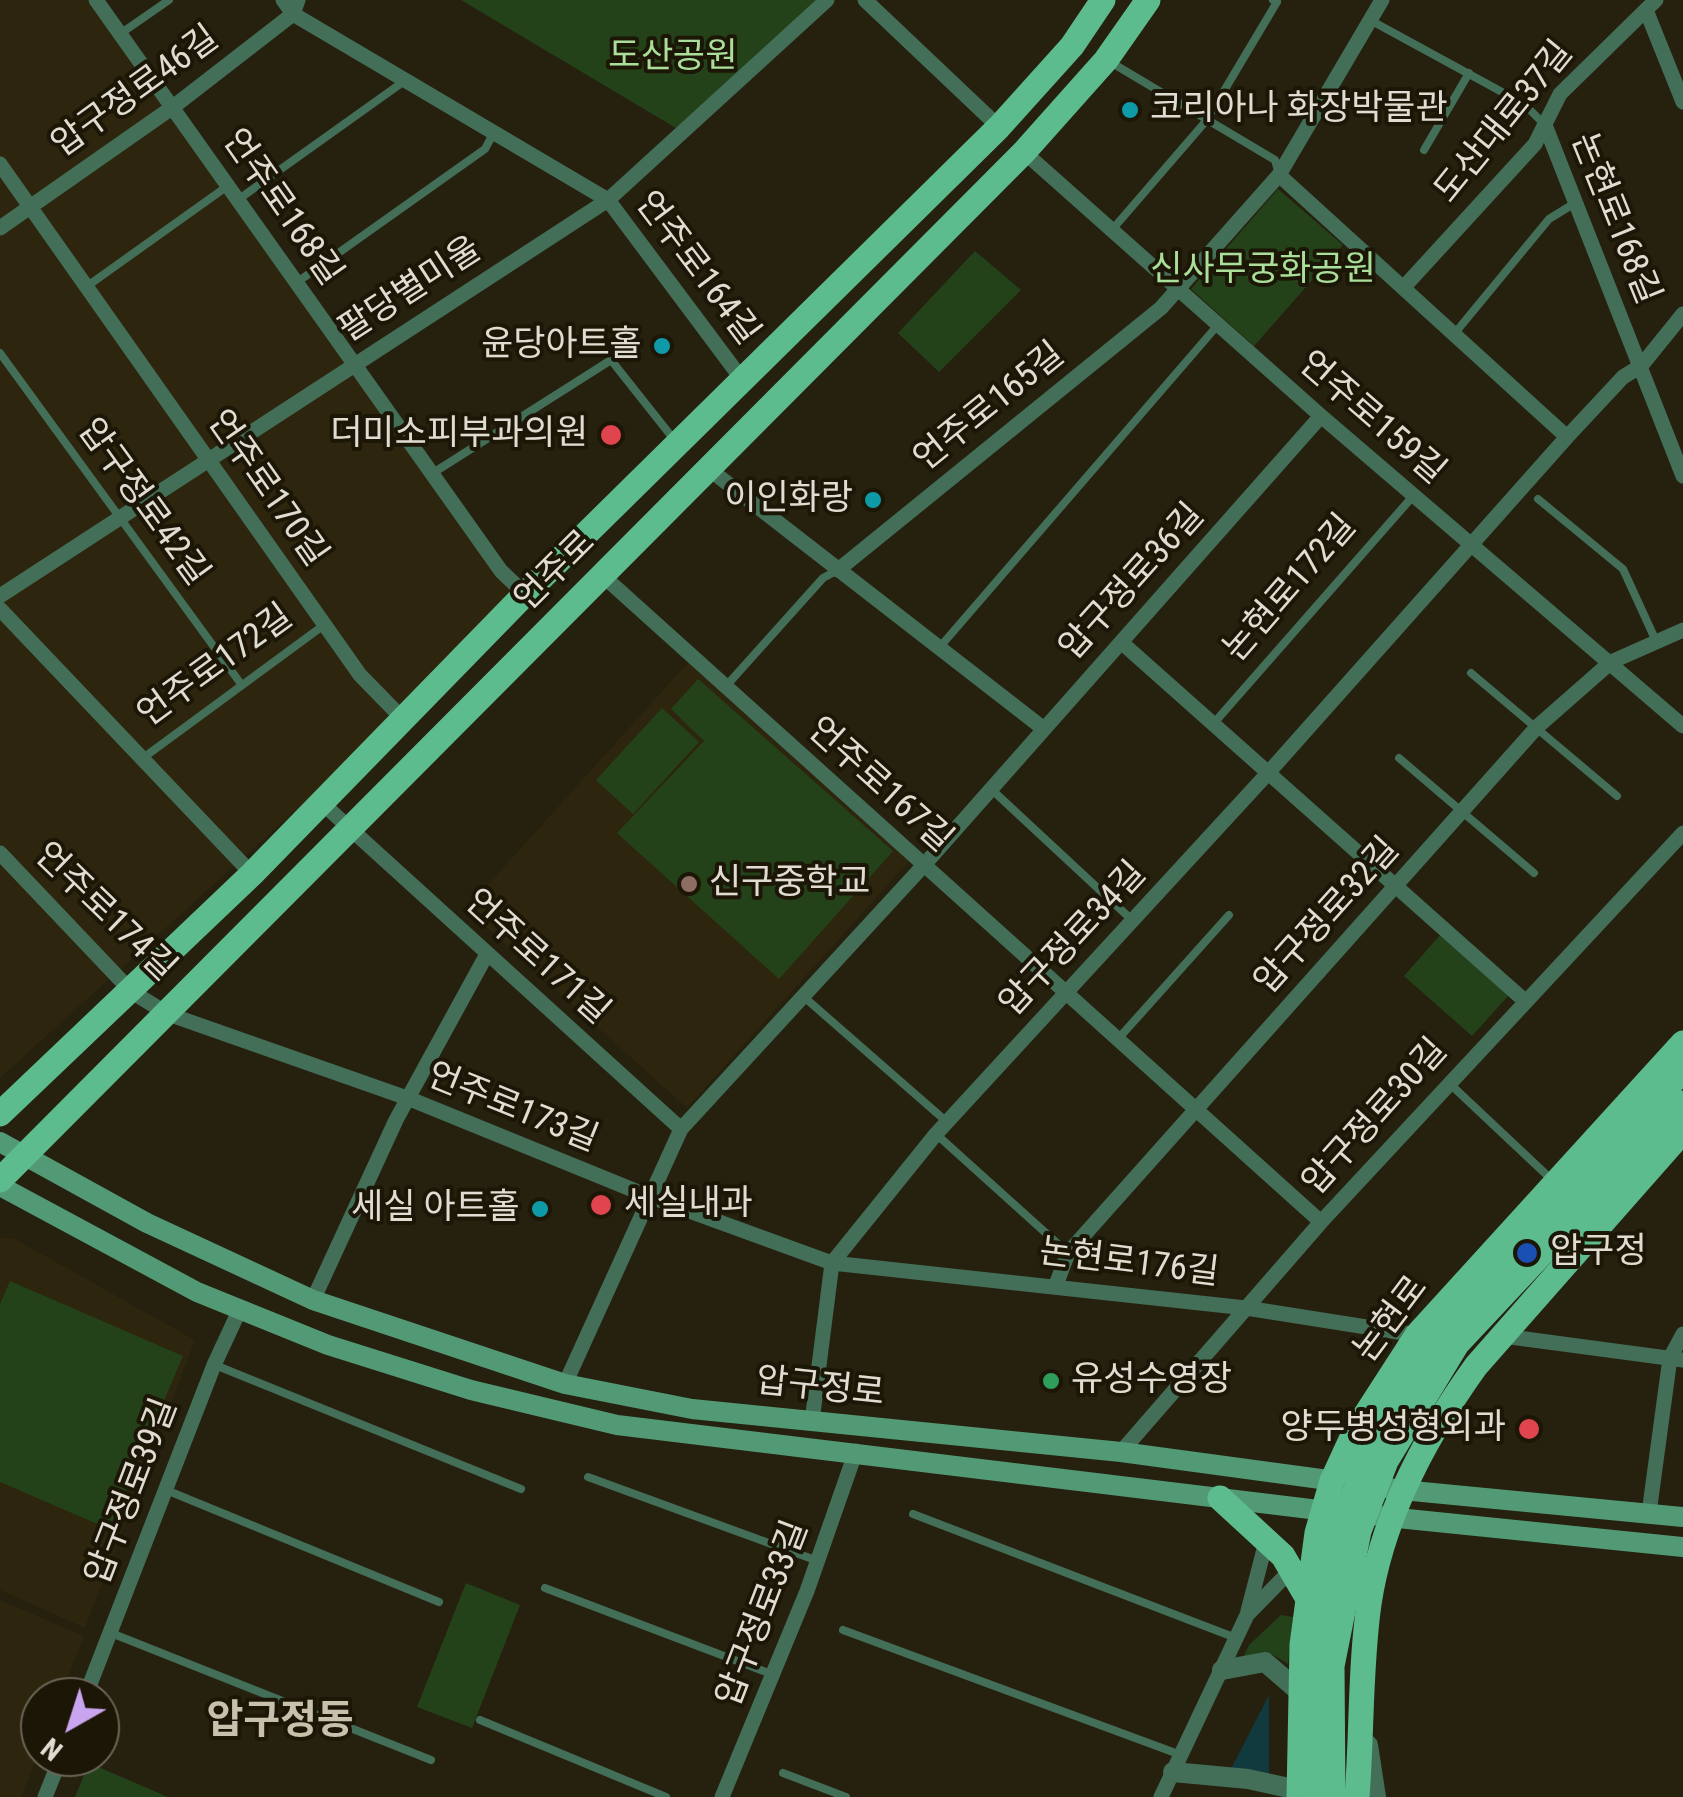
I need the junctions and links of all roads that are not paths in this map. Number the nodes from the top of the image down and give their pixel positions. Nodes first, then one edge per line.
1 (96, 0) edge
2 (169, 0) edge
3 (283, 0) edge
4 (827, 0) edge
5 (864, 0) edge
6 (1103, 0) edge
7 (1148, 0) edge
8 (1382, 0) edge
9 (1275, 1) edge
10 (1651, 5) edge
11 (296, 7) edge
12 (1370, 20) junction
13 (120, 34) junction
14 (1106, 60) junction
15 (1470, 73) junction
16 (403, 82) junction
17 (1683, 102) edge
18 (172, 107) junction
19 (1206, 121) junction
20 (1545, 126) junction
21 (1000, 127) junction
22 (493, 134) junction
23 (1424, 150) dead end
24 (1024, 152) junction
25 (0, 164) edge
26 (1279, 175) junction
27 (234, 192) junction
28 (608, 200) junction
29 (1575, 203) junction
30 (30, 206) junction
31 (0, 228) edge
32 (1112, 230) junction
33 (296, 283) junction
34 (86, 287) junction
35 (1404, 287) junction
36 (1175, 288) junction
37 (1683, 314) edge
38 (1217, 326) junction
39 (1455, 332) junction
40 (0, 353) edge
41 (354, 363) junction
42 (1641, 366) junction
43 (744, 382) junction
44 (1321, 416) junction
45 (1567, 437) junction
46 (678, 446) junction
47 (207, 458) junction
48 (709, 469) junction
49 (432, 474) junction
50 (1683, 476) edge
51 (1414, 495) junction
52 (1538, 499) dead end
53 (118, 517) junction
54 (1471, 543) junction
55 (838, 570) junction
56 (602, 575) junction
57 (525, 594) junction
58 (0, 596) edge
59 (0, 609) edge
60 (324, 625) junction
61 (1683, 630) edge
62 (1656, 641) junction
63 (1121, 642) junction
64 (939, 648) junction
65 (1611, 662) junction
66 (1471, 673) dead end
67 (241, 684) junction
68 (724, 688) junction
69 (404, 720) junction
70 (1214, 723) junction
71 (1683, 726) edge
72 (1537, 728) junction
73 (1044, 729) junction
74 (143, 758) junction
75 (1399, 758) dead end
76 (1270, 772) junction
77 (990, 788) junction
78 (1617, 796) dead end
79 (322, 803) junction
80 (1464, 812) junction
81 (351, 831) junction
82 (1683, 832) edge
83 (0, 853) edge
84 (924, 865) junction
85 (1534, 872) dead end
86 (252, 874) junction
87 (1395, 886) junction
88 (1229, 915) dead end
89 (1132, 920) junction
90 (487, 954) junction
91 (132, 992) junction
92 (1067, 993) junction
93 (804, 997) junction
94 (1524, 1002) junction
95 (168, 1014) junction
96 (1118, 1039) junction
97 (1683, 1043) edge
98 (1683, 1070) edge
99 (1449, 1082) junction
100 (410, 1099) junction
101 (1683, 1103) edge
102 (1196, 1109) junction
103 (0, 1114) edge
104 (941, 1128) junction
105 (681, 1129) junction
106 (1682, 1135) edge
107 (0, 1142) edge
108 (22, 1158) junction
109 (1554, 1182) junction
110 (0, 1183) edge
111 (648, 1196) junction
112 (1322, 1222) junction
113 (1068, 1254) junction
114 (832, 1263) junction
115 (1056, 1285) junction
116 (1462, 1286) junction
117 (312, 1300) junction
118 (1246, 1308) junction
119 (240, 1309) junction
120 (1422, 1330) junction
121 (1509, 1330) junction
122 (1683, 1334) edge
123 (1677, 1359) edge
124 (214, 1365) junction
125 (1476, 1366) junction
126 (565, 1384) junction
127 (812, 1421) junction
128 (856, 1451) junction
129 (1122, 1452) junction
130 (588, 1478) dead end
131 (1332, 1481) junction
132 (165, 1490) junction
133 (521, 1490) dead end
134 (1402, 1490) junction
135 (1220, 1498) junction
136 (1322, 1511) junction
137 (1649, 1513) junction
138 (913, 1514) dead end
139 (1393, 1517) junction
140 (1683, 1517) edge
141 (1267, 1538) junction
142 (1683, 1547) edge
143 (818, 1561) junction
144 (1292, 1569) junction
145 (545, 1588) dead end
146 (1308, 1599) junction
147 (439, 1602) dead end
148 (1247, 1615) junction
149 (843, 1630) dead end
150 (111, 1633) junction
151 (1237, 1638) junction
152 (1222, 1670) junction
153 (774, 1674) junction
154 (93, 1677) edge
155 (1302, 1694) junction
156 (1363, 1712) junction
157 (480, 1720) dead end
158 (430, 1760) dead end
159 (1177, 1763) junction
160 (783, 1773) dead end
161 (1293, 1788) edge
162 (666, 1797) edge
163 (722, 1797) edge
164 (846, 1797) edge
165 (1161, 1797) edge
166 (1314, 1797) edge
167 (1333, 1797) edge
168 (1357, 1797) edge
169 (1376, 1797) edge

1 - 13 street, 언주로168길
2 - 13 lane
3 - 11 street, 언주로164길
4 - 28 street, 팔당별미울
5 - 21 street
6 - 21 main road, 언주로
7 - 14 main road, 언주로
8 - 12 street, 언주로165길
9 - 19 lane
10 - 17 street
10 - 20 street, 도산대로37길
11 - 16 street, 언주로164길
11 - 18 street, 압구정로46길
12 - 15 lane, 논현로168길
12 - 26 street, 언주로165길
13 - 18 street, 언주로168길
14 - 19 lane
14 - 24 main road, 언주로
15 - 20 lane, 논현로168길
15 - 23 lane
16 - 22 street, 언주로164길
16 - 27 lane
18 - 27 street, 언주로168길
18 - 30 street, 압구정로46길
19 - 26 lane
19 - 32 lane
20 - 29 street, 논현로168길
20 - 35 street, 도산대로37길
21 - 43 main road, 언주로
22 - 28 street, 언주로164길
22 - 33 lane
24 - 32 street, 언주로159길
24 - 48 main road, 언주로
25 - 30 street, 언주로170길
26 - 35 street
26 - 36 street, 언주로165길
27 - 33 street, 언주로168길
27 - 34 lane
28 - 41 street, 팔당별미울
28 - 43 street, 언주로164길
29 - 39 lane
29 - 42 street, 논현로168길
30 - 31 street, 압구정로46길
30 - 34 street, 언주로170길
32 - 36 street, 언주로159길
33 - 41 street, 언주로168길
34 - 47 street, 언주로170길
35 - 39 street
36 - 38 street, 언주로159길
36 - 55 street, 언주로165길
37 - 42 street, 압구정로34길
38 - 44 street, 언주로159길
38 - 64 lane
39 - 45 street
40 - 53 lane, 압구정로42길
41 - 47 street, 팔당별미울
41 - 49 street, 언주로168길
42 - 45 street, 압구정로34길
42 - 50 street, 논현로168길
43 - 46 main road, 언주로
44 - 51 street, 언주로159길
44 - 63 street, 압구정로36길
45 - 54 street, 압구정로34길
46 - 49 lane
46 - 57 main road, 언주로
47 - 53 street, 팔당별미울
47 - 60 street, 언주로170길
48 - 55 street
48 - 56 main road, 언주로
49 - 57 street, 언주로168길
51 - 54 street, 언주로159길
51 - 70 lane, 논현로172길
52 - 62 lane
53 - 58 street, 팔당별미울
53 - 67 lane, 압구정로42길
54 - 65 street, 언주로159길
54 - 76 street, 압구정로34길
55 - 64 street
55 - 68 lane
56 - 68 street, 언주로167길
56 - 81 main road, 언주로
57 - 69 main road, 언주로
59 - 74 street, 언주로172길
60 - 67 lane, 언주로172길
60 - 69 street, 언주로170길
61 - 62 street, 압구정로32길
62 - 65 street, 압구정로32길
63 - 70 street
63 - 73 street, 압구정로36길
64 - 73 street
65 - 71 street, 언주로159길
65 - 72 street, 압구정로32길
66 - 72 lane
67 - 74 lane, 언주로172길
68 - 84 street, 언주로167길
69 - 79 main road, 언주로
70 - 76 street
72 - 78 lane
72 - 80 street, 압구정로32길
73 - 77 street, 압구정로36길
74 - 86 street, 언주로172길
75 - 80 lane
76 - 87 street
76 - 89 street, 압구정로34길
77 - 84 street, 압구정로36길
77 - 89 lane
79 - 81 street, 언주로171길
79 - 86 main road, 언주로
80 - 85 lane
80 - 87 street, 압구정로32길
81 - 90 street, 언주로171길
81 - 95 main road, 언주로
82 - 94 street, 압구정로30길
83 - 91 street, 언주로174길
84 - 92 street, 언주로167길
84 - 93 street, 압구정로36길
86 - 91 main road, 언주로
87 - 94 street
87 - 102 street, 압구정로32길
88 - 96 lane
89 - 92 street, 압구정로34길
90 - 100 street
90 - 105 street, 언주로171길
91 - 95 street, 언주로174길
91 - 103 main road, 언주로
92 - 96 street, 언주로167길
92 - 104 street, 압구정로34길
93 - 104 lane
93 - 105 street, 압구정로36길
94 - 99 street, 압구정로30길
95 - 100 street, 언주로173길
95 - 108 main road, 언주로
96 - 102 street, 언주로167길
97 - 109 main road, 논현로
98 - 166 main road, 논현로, bridge
99 - 109 lane
99 - 112 street, 압구정로30길
100 - 111 street, 언주로173길
100 - 117 street
101 - 167 main road, 논현로, bridge
102 - 112 street, 언주로167길
102 - 113 street, 압구정로32길
104 - 113 lane
104 - 114 street, 압구정로34길
105 - 111 street, 압구정로36길
106 - 121 main road
107 - 108 main road, 압구정로
108 - 110 main road, 언주로
108 - 117 main road, 압구정로
109 - 116 main road, 논현로
110 - 119 main road, 압구정로
111 - 114 street, 언주로173길
111 - 126 street, 압구정로36길
112 - 118 street, 압구정로30길
113 - 115 street, 압구정로32길
114 - 115 street, 논현로176길
114 - 127 street
115 - 118 street, 논현로176길
116 - 120 main road, 논현로
116 - 121 main road
117 - 126 main road, 압구정로
118 - 120 street, 논현로176길
118 - 129 street, 압구정로30길
119 - 124 street, 압구정로39길
119 - 128 main road, 압구정로
120 - 125 main road
120 - 131 main road, 논현로
121 - 123 street
121 - 125 main road
122 - 123 street
123 - 137 street
124 - 132 street, 압구정로39길
124 - 133 lane
125 - 134 main road
126 - 127 main road, 압구정로
127 - 129 main road, 압구정로
128 - 135 main road, 압구정로
128 - 143 street, 압구정로33길
129 - 131 main road, 압구정로
130 - 143 lane
131 - 134 main road, 압구정로
131 - 136 main road, 논현로
132 - 147 lane
132 - 150 street, 압구정로39길
134 - 137 main road, 압구정로
134 - 139 main road
135 - 136 main road, 압구정로
135 - 141 main road
136 - 139 main road, 압구정로
136 - 146 main road, 논현로
137 - 140 main road, 압구정로
138 - 151 lane
139 - 142 main road, 압구정로
139 - 156 main road
141 - 144 main road
141 - 148 street
143 - 153 street, 압구정로33길
144 - 146 main road
144 - 148 street
145 - 153 lane
146 - 155 main road, 논현로
148 - 151 street
149 - 159 lane
150 - 154 street, 압구정로39길
150 - 158 lane
151 - 152 street
152 - 155 street
152 - 159 street
153 - 163 street, 압구정로33길
155 - 161 main road, 논현로
156 - 168 main road
156 - 169 street
157 - 162 lane
159 - 161 street
159 - 165 street
160 - 164 lane

